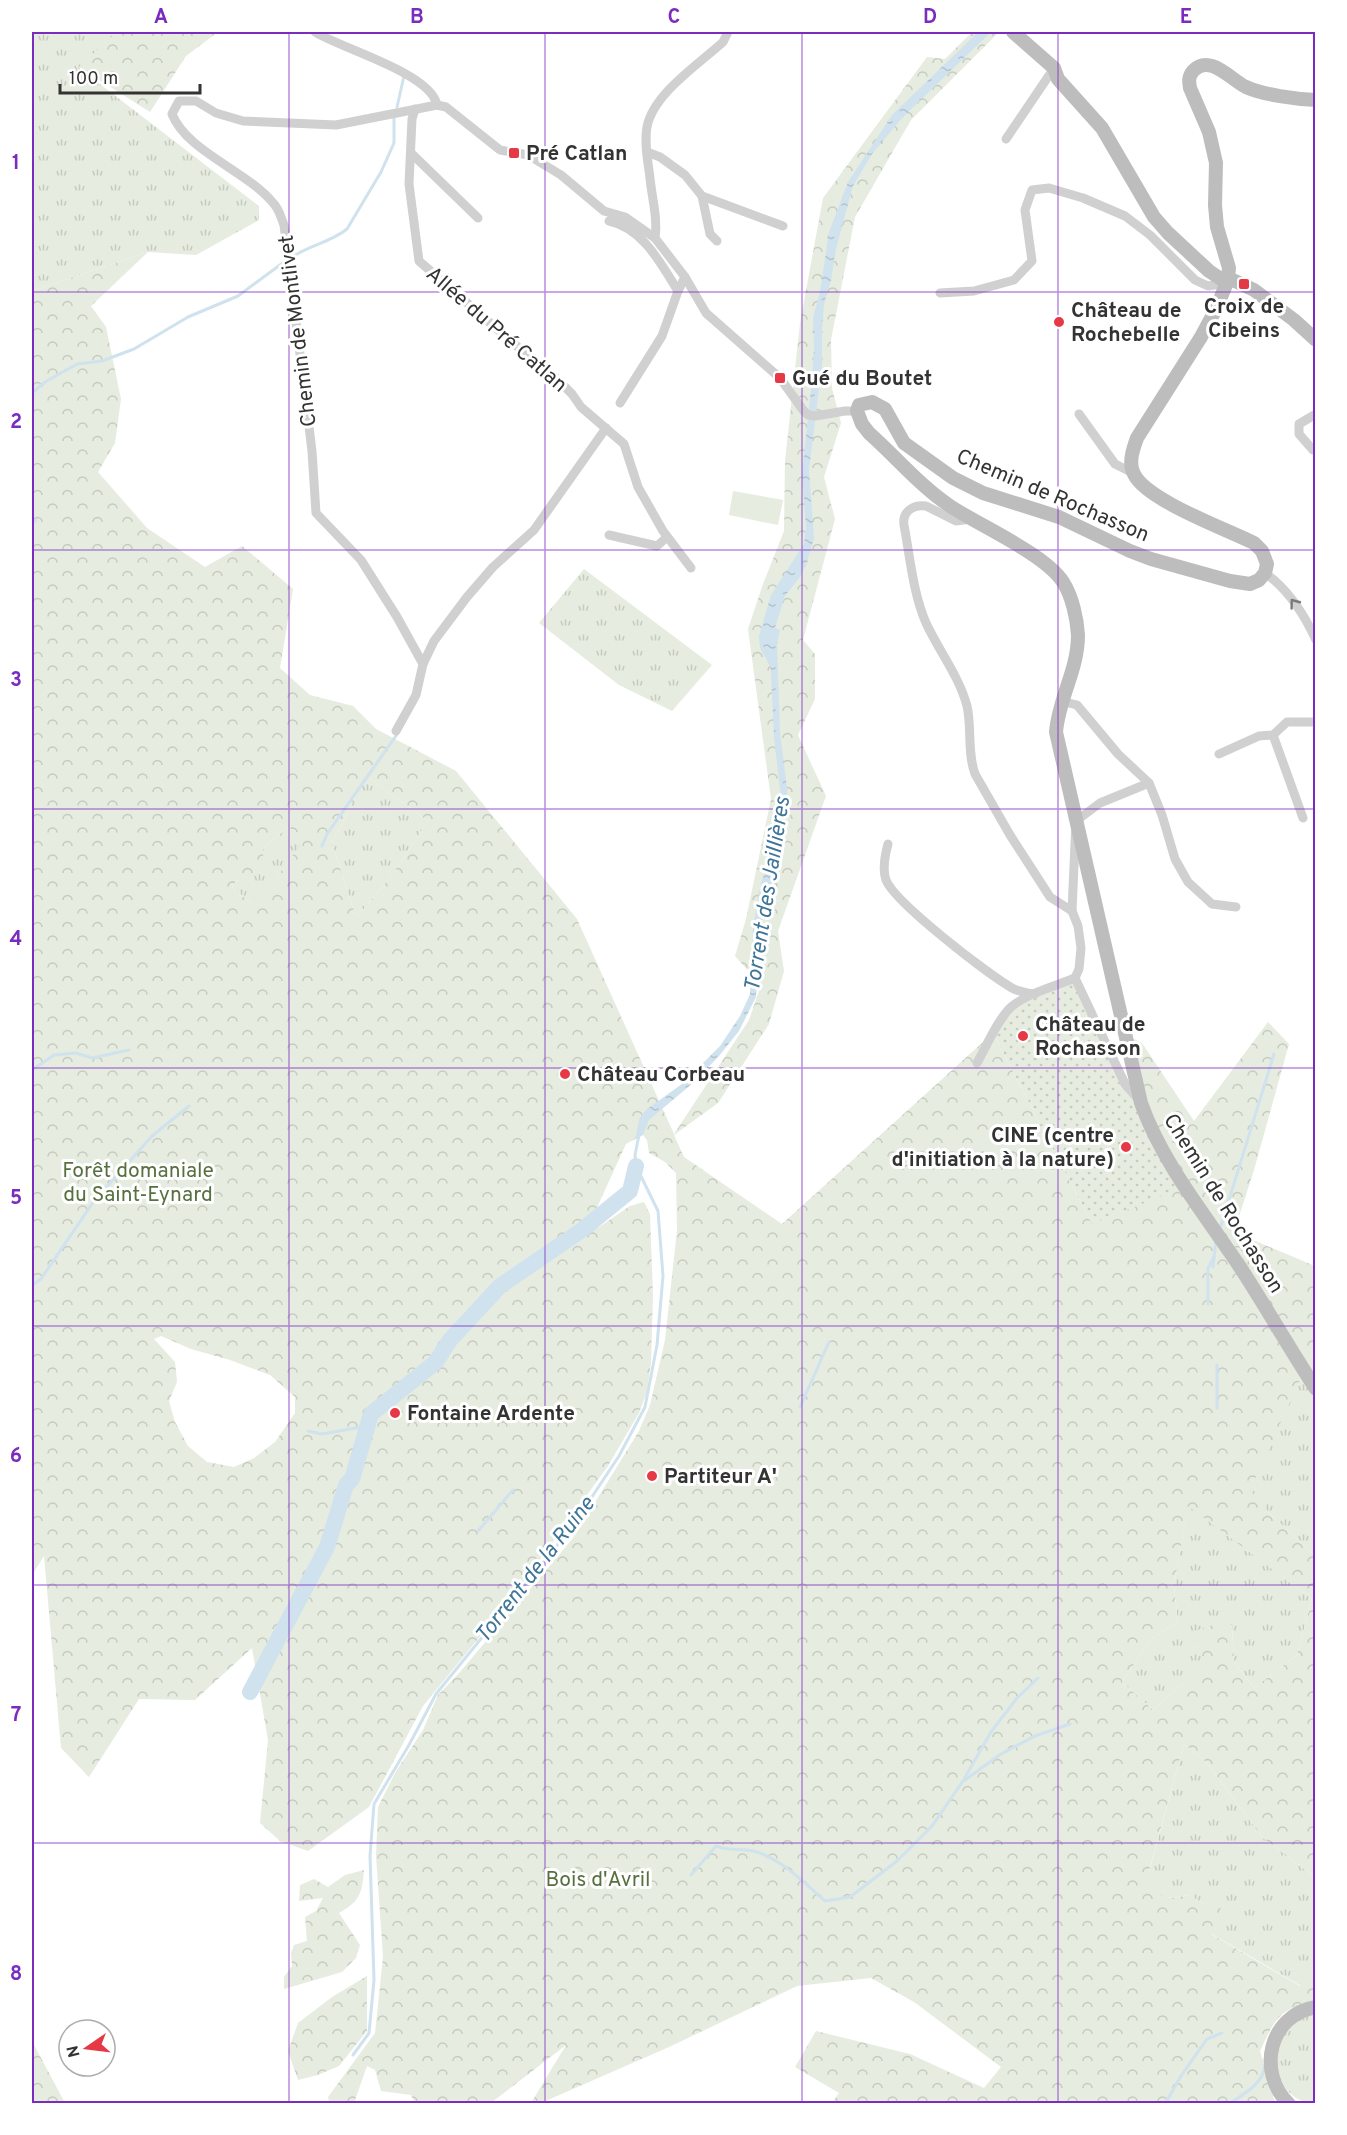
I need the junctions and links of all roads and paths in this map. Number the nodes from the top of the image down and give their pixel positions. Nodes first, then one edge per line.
1 (315, 32) edge
2 (728, 32) edge
3 (1013, 32) edge
4 (1054, 68) junction
5 (1316, 100) edge
6 (437, 105) junction
7 (415, 109) junction
8 (1006, 139) dead end
9 (647, 152) junction
10 (411, 153) junction
11 (702, 196) junction
12 (478, 218) dead end
13 (609, 221) dead end
14 (783, 226) dead end
15 (655, 238) junction
16 (717, 241) dead end
17 (685, 277) junction
18 (1227, 281) junction
19 (678, 291) junction
20 (940, 293) dead end
21 (1316, 340) edge
22 (620, 403) dead end
23 (857, 411) junction
24 (1079, 414) dead end
25 (1316, 414) edge
26 (606, 428) junction
27 (1316, 450) edge
28 (1133, 473) junction
29 (971, 519) junction
30 (609, 535) dead end
31 (667, 537) junction
32 (691, 568) dead end
33 (1265, 573) junction
34 (1316, 640) edge
35 (423, 664) junction
36 (1061, 701) junction
37 (1316, 722) edge
38 (396, 731) dead end
39 (1273, 735) junction
40 (1219, 754) dead end
41 (1149, 783) junction
42 (1303, 818) dead end
43 (1076, 821) junction
44 (888, 844) dead end
45 (1236, 907) dead end
46 (1072, 910) junction
47 (1075, 978) junction
48 (1035, 994) junction
49 (977, 1063) dead end
50 (1141, 1102) junction
51 (1316, 1389) edge
52 (1316, 2007) edge
53 (1289, 2103) edge

1 - 6 street
2 - 9 street
3 - 4 street
4 - 8 street
4 - 18 street
5 - 18 street
6 - 7 street, Chemin de Montlivet
6 - 15 street
7 - 10 street, Allée du Pré Catlan
7 - 35 street, Chemin de Montlivet
9 - 11 street
9 - 15 street
10 - 12 street
10 - 26 street, Allée du Pré Catlan
11 - 14 street
11 - 16 street
13 - 19 street
15 - 17 street
17 - 19 street
17 - 23 street
18 - 20 street
18 - 21 street
18 - 28 street
19 - 22 street
23 - 29 street, Chemin de Rochasson
23 - 33 street, Chemin de Rochasson
24 - 28 street
25 - 27 street
26 - 31 street, Allée du Pré Catlan
26 - 35 street
28 - 33 street, Chemin de Rochasson
29 - 36 street, Chemin de Rochasson
29 - 46 street
30 - 31 street
31 - 32 street, Allée du Pré Catlan
34 -> 33 street
35 - 38 street
36 - 41 street
36 - 43 street, Chemin de Rochasson
37 - 39 street
39 - 40 street
39 - 42 street
41 - 43 street
41 - 45 street
43 - 46 street
43 - 50 street, Chemin de Rochasson
44 - 48 street
46 - 47 street
47 - 48 street
47 - 50 street
48 - 49 street
50 - 51 street, Chemin de Rochasson
52 - 53 street

